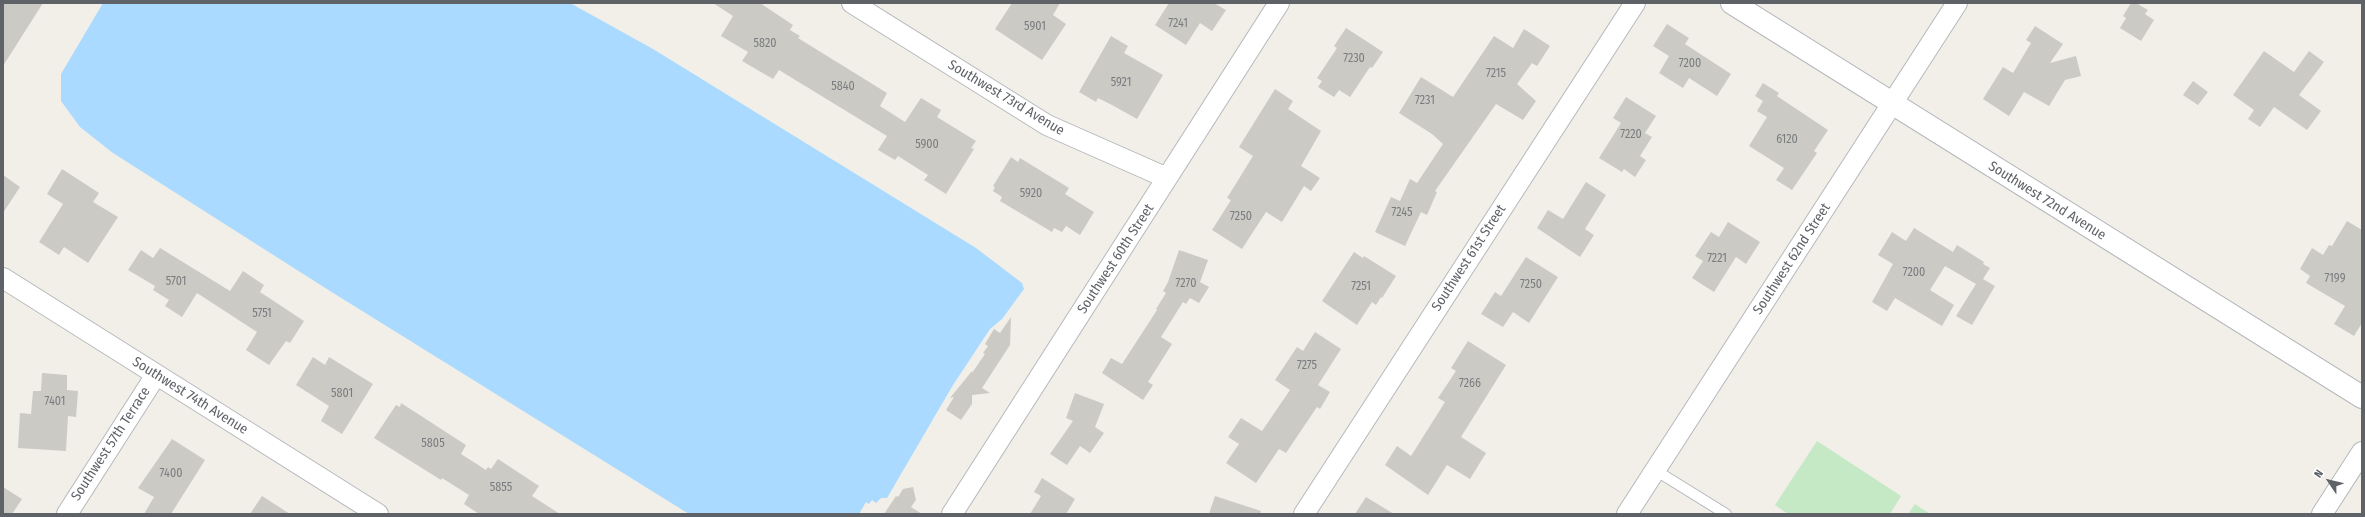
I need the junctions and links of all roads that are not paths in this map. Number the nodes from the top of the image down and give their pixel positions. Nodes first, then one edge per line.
1 (852, 3) edge
2 (1279, 3) edge
3 (1635, 3) edge
4 (1732, 3) edge
5 (1957, 3) edge
6 (1892, 104) junction
7 (1167, 178) junction
8 (3, 278) edge
9 (156, 375) junction
10 (2362, 396) edge
11 (2362, 452) edge
12 (1654, 470) junction
13 (67, 514) edge
14 (378, 514) edge
15 (952, 514) edge
16 (1304, 514) edge
17 (1627, 514) edge
18 (1726, 514) edge
19 (2322, 514) edge

1 - 7 street, Southwest 73rd Avenue
2 - 7 street, Southwest 60th Street
3 - 16 street, Southwest 61st Street
4 - 6 street, Southwest 72nd Avenue
5 - 6 street, Southwest 62nd Street
6 - 10 street, Southwest 72nd Avenue
6 - 12 street, Southwest 62nd Street
7 - 15 street, Southwest 60th Street
8 - 9 street, Southwest 74th Avenue
9 - 13 street, Southwest 57th Terrace
9 - 14 street, Southwest 74th Avenue
11 - 19 street
12 - 17 street, Southwest 62nd Street
12 - 18 lane

